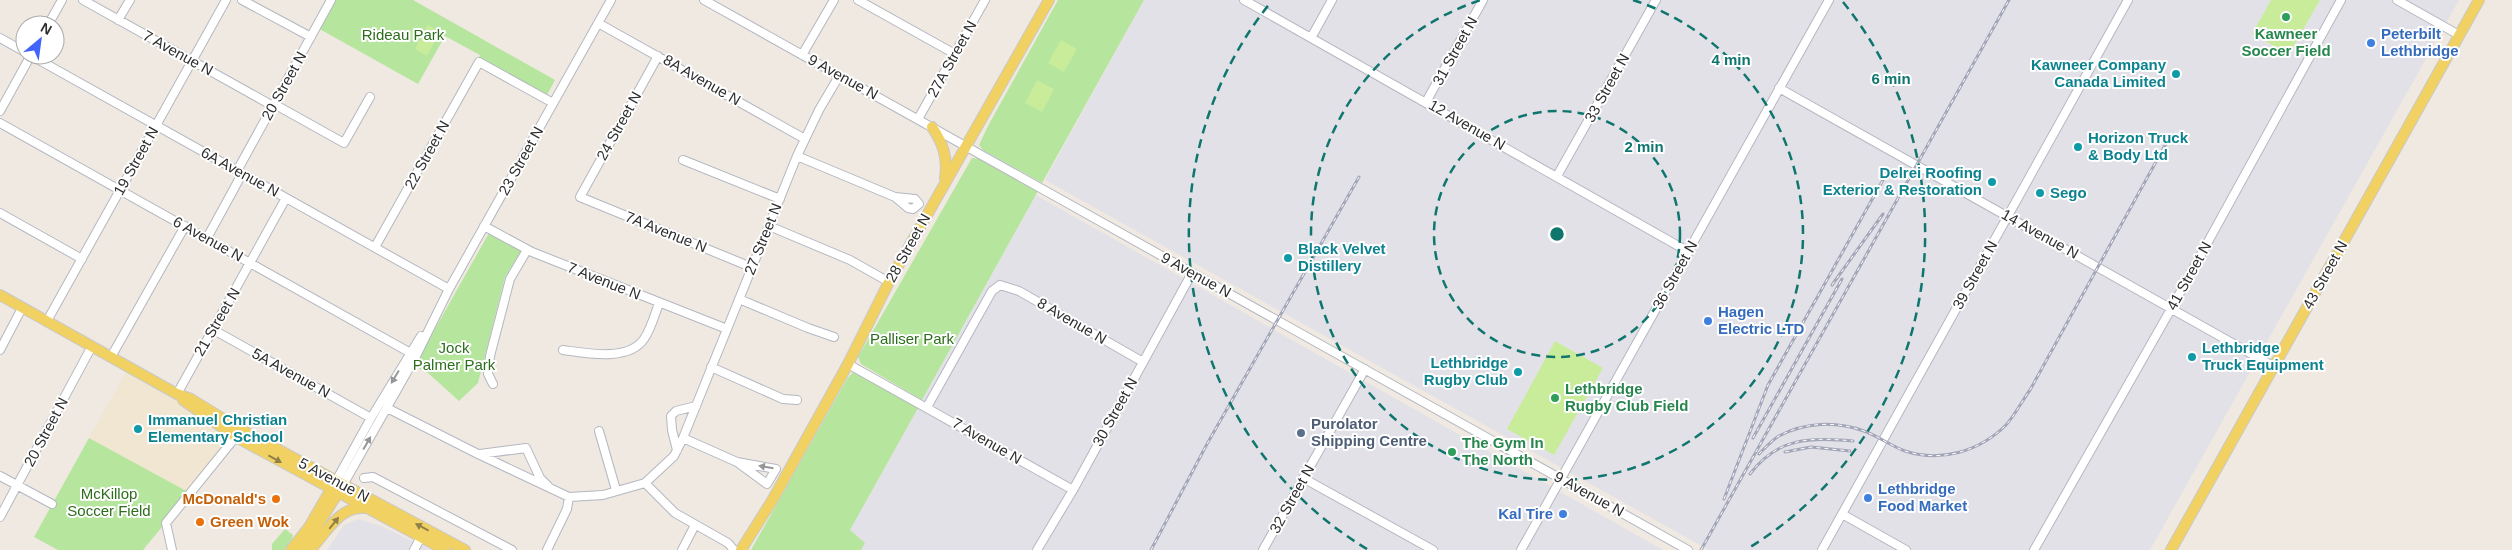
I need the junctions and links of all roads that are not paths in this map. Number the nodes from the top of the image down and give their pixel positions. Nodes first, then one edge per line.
1 (62, 0) edge
2 (83, 0) edge
3 (130, 0) edge
4 (226, 0) edge
5 (242, 0) edge
6 (331, 0) edge
7 (611, 0) edge
8 (704, 0) edge
9 (834, 0) edge
10 (858, 0) edge
11 (985, 0) edge
12 (1049, 0) edge
13 (1244, 0) edge
14 (1332, 0) edge
15 (1483, 0) edge
16 (1656, 0) edge
17 (1829, 0) edge
18 (2128, 0) edge
19 (2341, 0) edge
20 (2397, 0) edge
21 (2478, 0) edge
22 (54, 15) edge
23 (118, 20) junction
24 (598, 23) junction
25 (2459, 35) junction
26 (311, 37) junction
27 (0, 38) edge
28 (1311, 38) junction
29 (15, 46) edge
30 (955, 54) junction
31 (802, 55) junction
32 (658, 56) junction
33 (192, 61) junction
34 (25, 65) edge
35 (49, 65) edge
36 (839, 76) junction
37 (1780, 88) junction
38 (370, 97) dead end
39 (1426, 102) junction
40 (553, 103) junction
41 (274, 105) junction
42 (0, 111) edge
43 (918, 119) junction
44 (0, 123) edge
45 (156, 126) junction
46 (932, 127) junction
47 (805, 139) junction
48 (965, 146) junction
49 (797, 156) junction
50 (683, 160) dead end
51 (240, 173) junction
52 (1557, 176) junction
53 (944, 184) junction
54 (120, 191) junction
55 (580, 197) joint
56 (895, 197) dead end
57 (286, 198) junction
58 (780, 199) junction
59 (0, 213) edge
60 (2008, 215) junction
61 (185, 226) junction
62 (484, 226) junction
63 (769, 226) junction
64 (206, 238) junction
65 (375, 247) junction
66 (527, 250) junction
67 (1688, 252) junction
68 (82, 259) junction
69 (250, 264) junction
70 (751, 267) junction
71 (1192, 272) junction
72 (889, 282) junction
73 (449, 289) junction
74 (0, 295) edge
75 (739, 299) junction
76 (659, 303) junction
77 (22, 308) junction
78 (2171, 309) junction
79 (47, 321) junction
80 (212, 329) junction
81 (727, 329) junction
82 (834, 337) dead end
83 (92, 346) junction
84 (0, 350) edge
85 (563, 350) dead end
86 (412, 355) junction
87 (112, 357) junction
88 (1143, 362) junction
89 (848, 364) junction
90 (2273, 366) junction
91 (711, 367) junction
92 (1365, 369) junction
93 (493, 384) dead end
94 (177, 394) junction
95 (797, 400) dead end
96 (696, 406) junction
97 (927, 407) junction
98 (388, 408) junction
99 (371, 418) junction
100 (599, 431) dead end
101 (239, 433) junction
102 (683, 438) junction
103 (677, 450) junction
104 (478, 454) junction
105 (737, 462) dead end
106 (299, 472) junction
107 (0, 476) edge
108 (364, 478) dead end
109 (1304, 478) junction
110 (1561, 479) junction
111 (645, 483) junction
112 (18, 486) junction
113 (337, 488) junction
114 (552, 490) junction
115 (616, 490) junction
116 (1072, 490) junction
117 (569, 497) junction
118 (52, 504) dead end
119 (365, 508) junction
120 (318, 512) junction
121 (1842, 514) junction
122 (0, 517) edge
123 (696, 525) junction
124 (421, 537) junction
125 (728, 543) junction
126 (745, 547) edge
127 (172, 550) edge
128 (291, 550) edge
129 (302, 550) edge
130 (310, 550) edge
131 (414, 550) edge
132 (445, 550) edge
133 (465, 550) edge
134 (512, 550) edge
135 (547, 550) edge
136 (682, 550) edge
137 (734, 550) edge
138 (1037, 550) edge
139 (1263, 550) edge
140 (1433, 550) edge
141 (1521, 550) edge
142 (1688, 550) edge
143 (1822, 550) edge
144 (1906, 550) edge
145 (2034, 550) edge
146 (2171, 550) edge

1 - 22 street
2 - 23 street, 7 Avenue N
3 - 23 street
4 - 33 street, 19 Street N
5 - 26 street
6 - 26 street, 20 Street N
7 - 24 street, 23 Street N
8 - 31 street, 9 Avenue N
9 - 31 street
10 - 30 street
11 - 30 street, 27A Street N
12 - 48 main road, 28 Street N
13 - 28 street, 12 Avenue N
14 - 28 street
15 - 39 street, 31 Street N
16 - 52 street, 33 Street N
17 - 37 street, 36 Street N
18 - 60 street, 39 Street N
19 - 78 street, 41 Street N
20 - 25 street
21 - 25 main road, 43 Street N
23 - 33 street, 7 Avenue N
24 - 32 street, 8A Avenue N
24 - 40 street, 23 Street N
25 - 90 main road, 43 Street N
26 - 41 street, 20 Street N
27 - 29 street
28 - 39 street, 12 Avenue N
30 - 43 street, 27A Street N
31 - 36 street, 9 Avenue N
32 - 47 street, 8A Avenue N
32 - 55 street, 24 Street N
33 - 41 street, 7 Avenue N
33 - 45 street, 19 Street N
34 - 42 street
35 - 45 street, 6A Avenue N
36 - 43 street, 9 Avenue N
36 - 47 street, 27 Street N
37 - 60 street, 14 Avenue N
37 - 67 street, 36 Street N
38 - 41 street, 7 Avenue N
39 - 52 street, 12 Avenue N
40 - 62 street, 23 Street N
40 - 65 street, 22 Street N
41 - 51 street, 20 Street N
43 - 46 street, 9 Avenue N
44 - 54 street, 6 Avenue N
45 - 51 street, 6A Avenue N
45 - 54 street, 19 Street N
46 - 48 street, 9 Avenue N
46 - 53 main road
47 - 49 street, 27 Street N
48 - 53 main road, 28 Street N
48 - 71 street, 9 Avenue N
49 - 56 street
49 - 58 street, 27 Street N
50 - 58 street
51 - 57 street, 6A Avenue N
51 - 64 street, 20 Street N
52 - 67 street, 12 Avenue N
53 - 72 main road, 28 Street N
54 - 61 street, 6 Avenue N
54 - 68 street, 19 Street N
55 - 70 street, 7A Avenue N
57 - 65 street, 6A Avenue N
57 - 69 street, 21 Street N
58 - 63 street, 27 Street N
59 - 68 street
60 - 78 street, 14 Avenue N
60 - 121 street, 39 Street N
61 - 64 street, 6 Avenue N
61 - 87 street
62 - 66 street, 7 Avenue N
62 - 73 street, 23 Street N
63 - 70 street, 27 Street N
63 - 72 street
64 - 69 street, 6 Avenue N
65 - 73 street, 6A Avenue N
66 - 76 street, 7 Avenue N
66 - 93 street
67 - 110 street, 36 Street N
68 - 79 street, 19 Street N
69 - 80 street, 21 Street N
69 - 86 street, 6 Avenue N
70 - 75 street, 27 Street N
71 - 88 street, 30 Street N
71 - 92 street, 9 Avenue N
72 - 89 main road, 28 Street N
73 - 86 street, 23 Street N
74 - 77 main road, 5 Avenue N
75 - 81 street, 27 Street N
75 - 82 street
76 - 81 street, 7 Avenue N
76 - 85 street
77 - 79 main road, 5 Avenue N
77 - 84 street
78 - 90 street, 14 Avenue N
78 - 145 street, 41 Street N
79 - 83 main road, 5 Avenue N
80 - 94 street, 21 Street N
80 - 99 street, 5A Avenue N
81 - 91 street, 27 Street N
83 - 87 main road, 5 Avenue N
83 - 112 street, 20 Street N
86 - 98 street, 23 Street N
86 -> 99 street, 23 Street N
87 - 94 main road, 5 Avenue N
88 - 97 street, 8 Avenue N
88 - 116 street, 30 Street N
89 - 97 street, 7 Avenue N
89 - 126 main road, 28 Street N
90 - 146 main road, 43 Street N
91 - 95 street
91 - 96 street, 27 Street N
92 - 109 street, 32 Street N
92 - 110 street, 9 Avenue N
94 - 101 main road, 5 Avenue N
96 - 102 street, 27 Street N
96 - 103 street
97 - 116 street, 7 Avenue N
98 - 104 street
113 -> 98 street, 23 Street N
99 - 113 street, 23 Street N
100 - 115 street
101 -> 106 main road, 5 Avenue N
101 - 113 main road, 5 Avenue N
101 - 127 street
102 - 103 street, 27 Street N
102 - 105 street
103 - 111 street, 27 Street N
104 - 114 street
104 - 114 street
106 - 113 main road, 5 Avenue N
106 - 120 main road
107 - 112 street
108 - 134 street, 5 Avenue N
109 - 139 street, 32 Street N
109 - 140 street
110 - 141 street, 36 Street N
110 - 142 street, 9 Avenue N
111 - 115 street
111 - 123 street
112 - 118 street
112 - 122 street, 20 Street N
113 - 119 main road, 5 Avenue N
113 - 120 main road
113 - 129 main road
133 -> 113 main road, 5 Avenue N
114 - 117 street
115 - 117 street
116 - 138 street, 30 Street N
117 - 135 street
119 - 124 main road, 5 Avenue N
130 -> 119 main road
120 - 128 main road
121 - 143 street, 39 Street N
121 - 144 street
123 - 125 street
123 - 136 street
124 - 131 street
124 - 132 main road, 5 Avenue N
125 - 126 street
125 - 137 street

